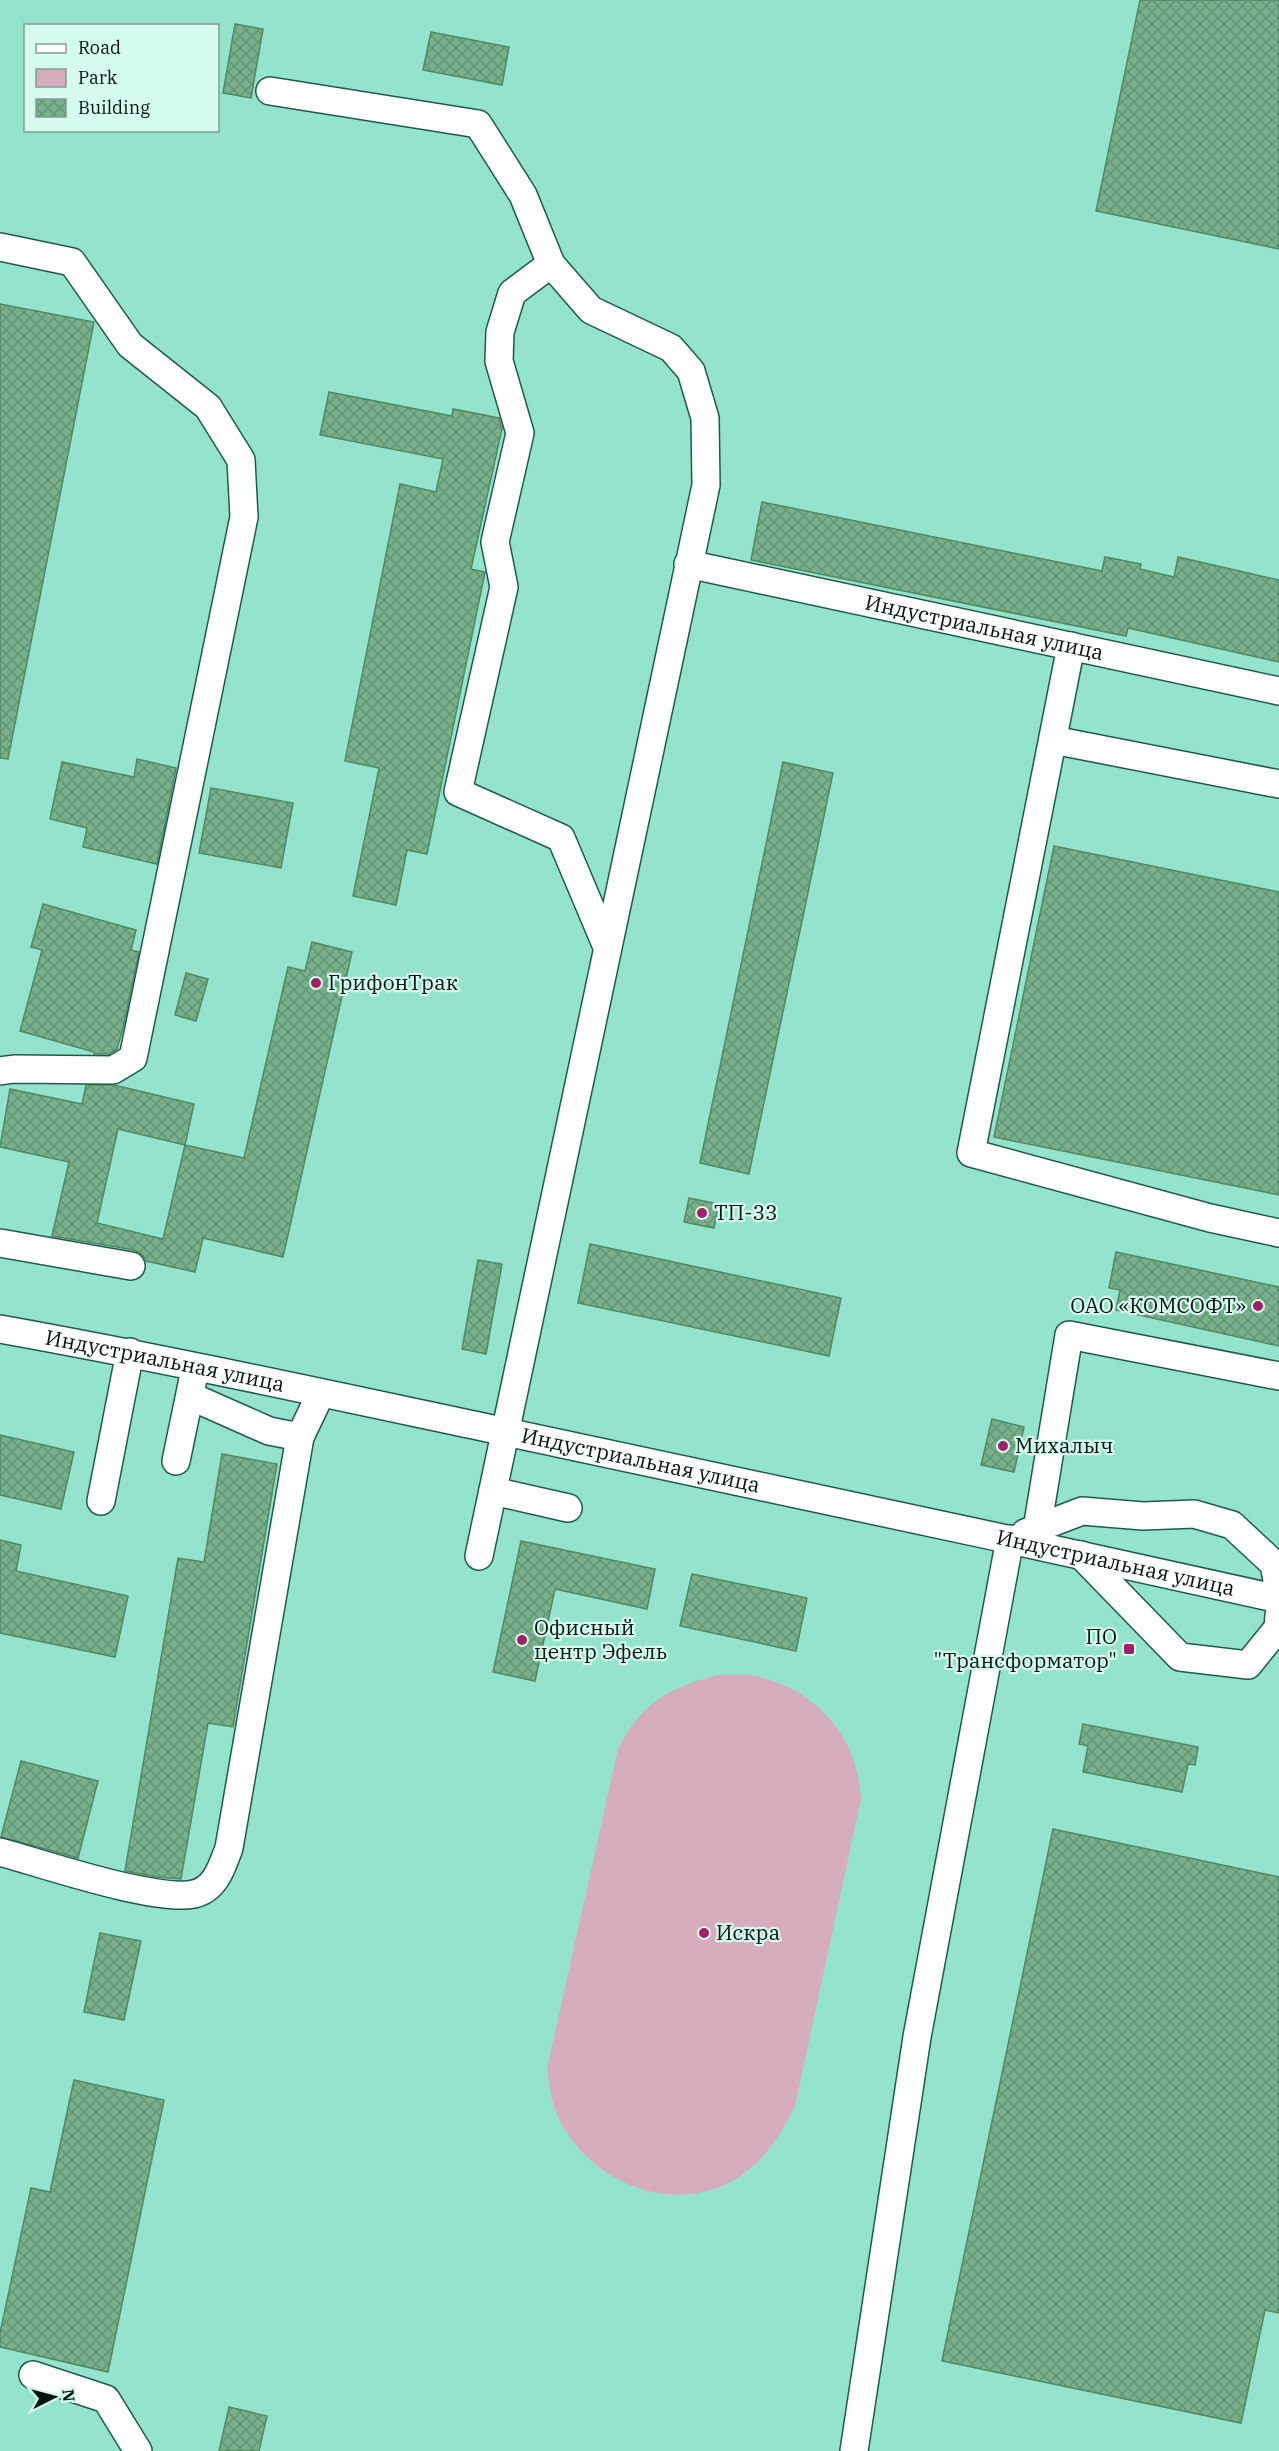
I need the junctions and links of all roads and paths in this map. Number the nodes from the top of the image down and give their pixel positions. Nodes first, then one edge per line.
1 (270, 91) dead end
2 (0, 247) edge
3 (551, 264) junction
4 (688, 564) junction
5 (1071, 646) junction
6 (1279, 691) edge
7 (1053, 740) junction
8 (1279, 784) edge
9 (607, 947) junction
10 (0, 1071) edge
11 (1279, 1233) edge
12 (0, 1244) edge
13 (131, 1266) dead end
14 (0, 1329) edge
15 (130, 1352) junction
16 (196, 1367) junction
17 (1279, 1376) edge
18 (321, 1393) junction
19 (190, 1395) junction
20 (505, 1432) junction
21 (300, 1437) junction
22 (176, 1461) dead end
23 (493, 1491) junction
24 (101, 1502) dead end
25 (568, 1508) dead end
26 (1037, 1529) junction
27 (1010, 1539) junction
28 (1081, 1555) junction
29 (479, 1556) dead end
30 (1279, 1591) edge
31 (1279, 1599) edge
32 (1279, 1615) edge
33 (0, 1852) edge
34 (33, 2375) dead end
35 (138, 2451) edge
36 (854, 2451) edge

1 - 3 street
2 - 10 street
3 - 4 street
3 - 9 street
4 - 5 street, Индустриальная улица
4 - 9 street
5 - 6 street, Индустриальная улица
5 - 7 street
7 - 8 street
7 - 11 street
9 - 20 street
12 - 13 street
14 - 15 street, Индустриальная улица
15 - 16 street, Индустриальная улица
15 - 24 street
16 - 18 street, Индустриальная улица
16 - 19 street
17 - 26 street
18 - 20 street, Индустриальная улица
18 - 21 street
19 - 21 street
19 - 22 street
20 - 23 street
20 - 27 street, Индустриальная улица
21 - 33 street
23 - 25 street
23 - 29 street
26 - 27 street
26 - 30 street
27 - 28 street, Индустриальная улица
27 - 36 street
28 - 31 street, Индустриальная улица
28 - 32 street
34 - 35 street

